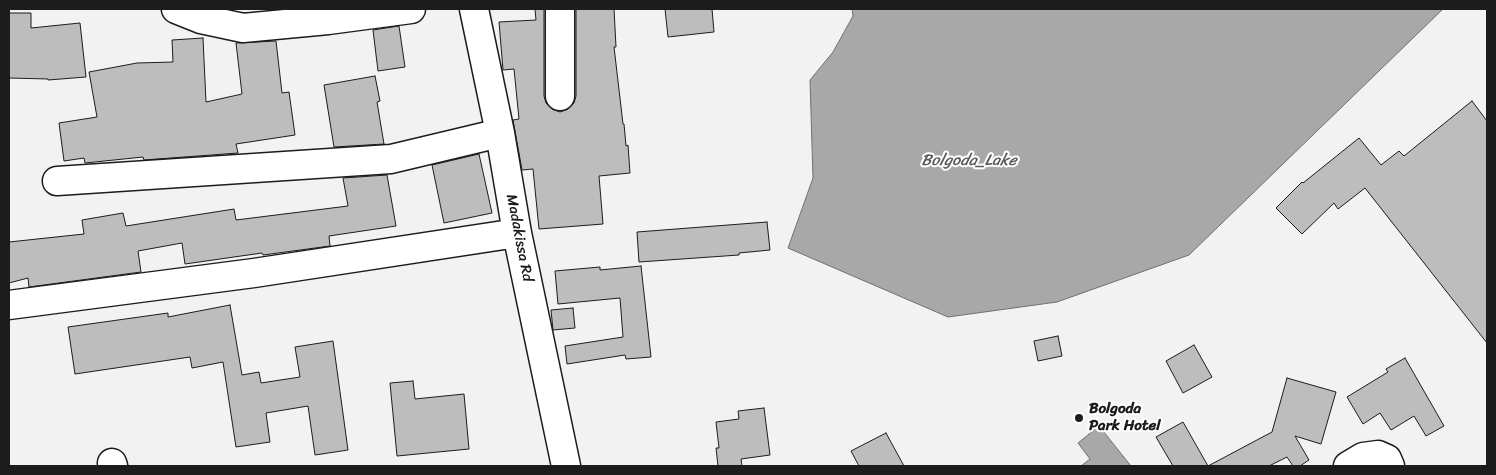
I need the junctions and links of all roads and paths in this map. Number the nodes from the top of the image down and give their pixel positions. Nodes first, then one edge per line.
1 (176, 9) edge
2 (222, 9) edge
3 (411, 9) edge
4 (474, 9) edge
5 (560, 9) edge
6 (243, 28) junction
7 (560, 96) dead end
8 (500, 133) junction
9 (56, 181) dead end
10 (517, 233) junction
11 (9, 305) edge
12 (566, 466) edge
13 (1348, 466) edge
14 (1390, 466) edge

1 - 6 street
2 - 6 street
3 - 6 street
4 - 8 street, Madakissa Rd
5 - 7 street
8 - 9 street
8 - 10 street, Madakissa Rd
10 - 11 street
10 - 12 street, Madakissa Rd
13 - 14 street

